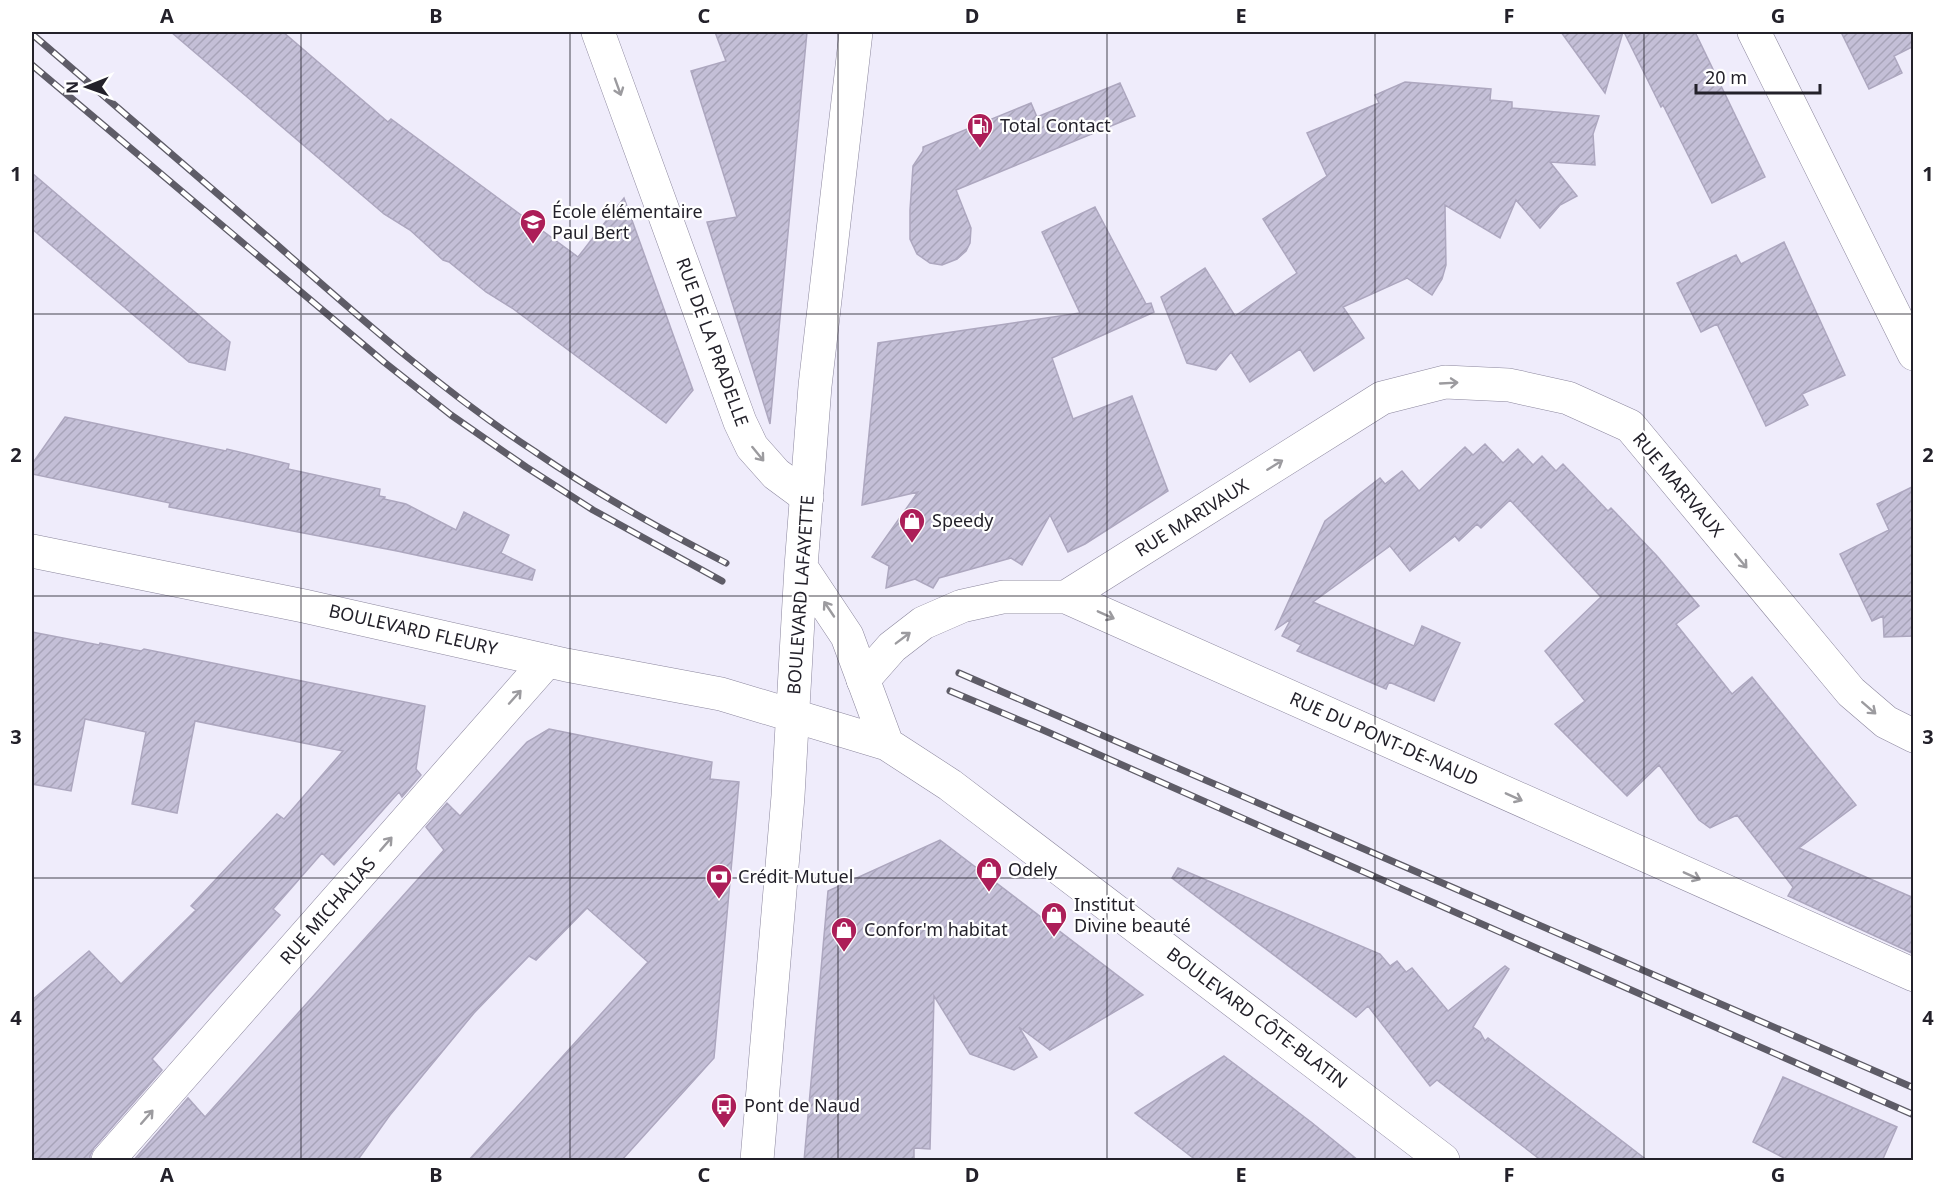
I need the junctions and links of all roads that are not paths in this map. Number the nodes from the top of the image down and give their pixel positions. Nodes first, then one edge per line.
1 (598, 32) edge
2 (856, 32) edge
3 (1754, 32) edge
4 (1914, 354) edge
5 (807, 497) junction
6 (32, 551) edge
7 (801, 567) junction
8 (1066, 597) junction
9 (547, 661) junction
10 (863, 680) junction
11 (793, 716) junction
12 (1914, 736) edge
13 (887, 744) junction
14 (1914, 975) edge
15 (108, 1161) edge
16 (757, 1161) edge
17 (1443, 1161) edge

1 -> 5 street, RUE DE LA PRADELLE
2 - 5 street, BOULEVARD LAFAYETTE
3 - 4 street
5 - 7 street, BOULEVARD LAFAYETTE
6 - 9 street, BOULEVARD FLEURY
10 -> 7 street
7 - 11 street, BOULEVARD LAFAYETTE
10 -> 8 street, RUE DU PONT-DE-NAUD
8 -> 12 street, RUE MARIVAUX
8 -> 14 street, RUE DU PONT-DE-NAUD
9 - 11 street, BOULEVARD FLEURY
15 -> 9 street, RUE MICHALIAS
10 - 13 street
11 - 13 street, BOULEVARD CÔTE-BLATIN
11 - 16 street, BOULEVARD LAFAYETTE
13 - 17 street, BOULEVARD CÔTE-BLATIN

